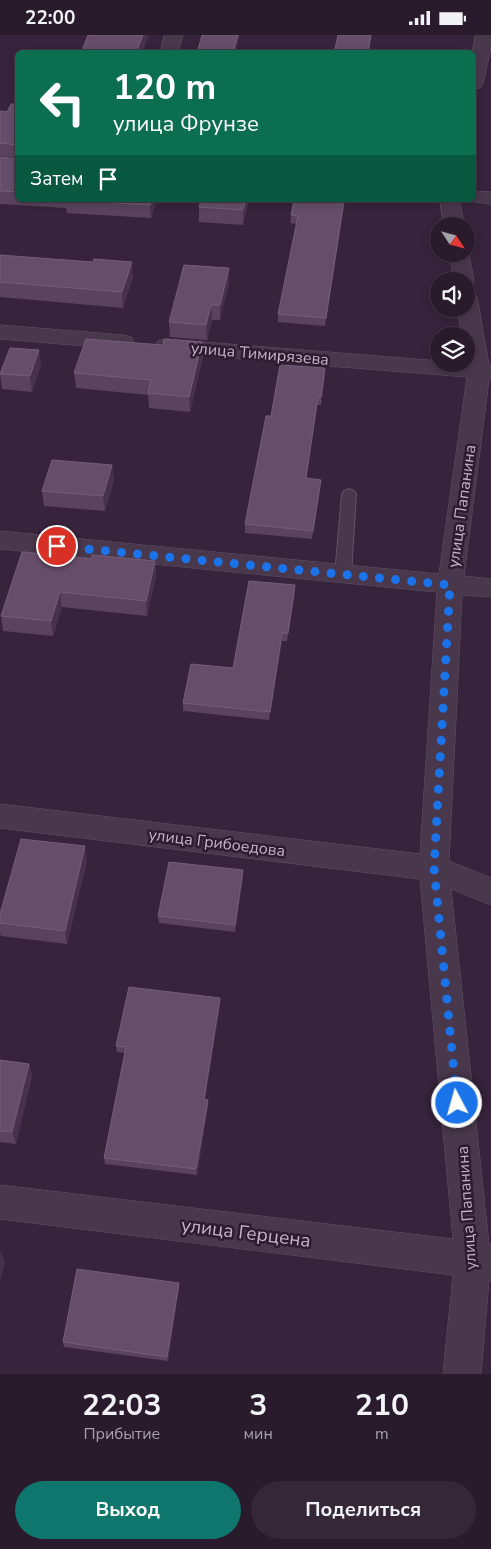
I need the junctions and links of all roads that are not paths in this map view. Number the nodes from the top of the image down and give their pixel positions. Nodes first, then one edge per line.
1 (174, 35) edge
2 (485, 35) edge
3 (170, 50) edge
4 (476, 75) edge
5 (476, 197) edge
6 (491, 198) edge
7 (450, 202) edge
8 (453, 217) edge
9 (471, 317) edge
10 (0, 333) edge
11 (485, 371) edge
12 (349, 494) dead end
13 (0, 540) edge
14 (343, 575) junction
15 (450, 585) junction
16 (491, 588) edge
17 (0, 816) edge
18 (434, 868) junction
19 (491, 892) edge
20 (0, 1201) edge
21 (482, 1261) edge
22 (462, 1374) edge

1 - 3 street
2 - 4 street
5 - 6 street
7 - 8 street
9 - 11 street, улица Папанина
10 - 11 street, улица Тимирязева
11 - 15 street, улица Папанина
12 - 14 lane
13 - 14 street
14 - 15 street
15 - 16 street
15 - 18 street, улица Папанина
17 - 18 street, улица Грибоедова
18 - 19 street, улица Грибоедова
18 - 21 street, улица Папанина
20 - 21 street, улица Герцена
21 - 22 street, улица Папанина

